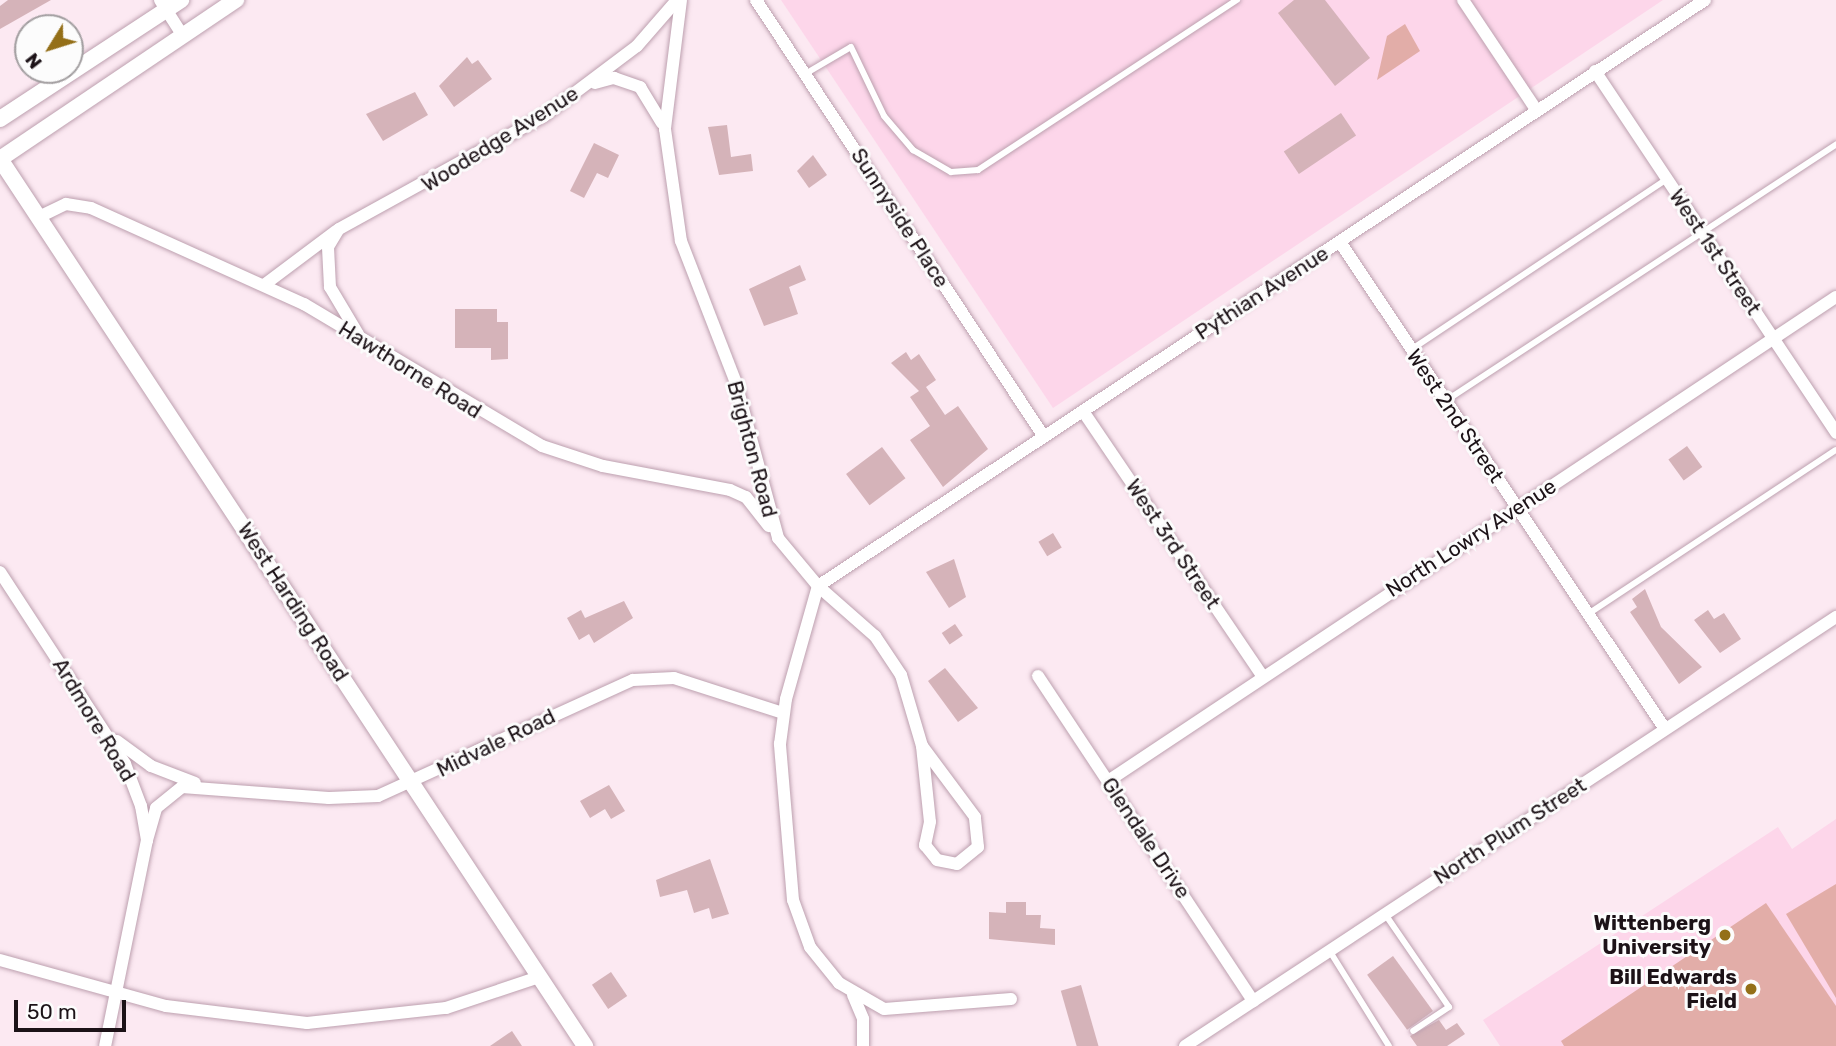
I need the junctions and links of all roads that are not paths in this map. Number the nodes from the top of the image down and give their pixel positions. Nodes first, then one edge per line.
1 (181, 0) edge
2 (236, 0) edge
3 (679, 0) edge
4 (756, 0) edge
5 (1222, 0) edge
6 (1237, 0) edge
7 (1462, 0) edge
8 (1705, 0) edge
9 (163, 5) edge
10 (1227, 8) junction
11 (183, 36) junction
12 (1595, 71) junction
13 (805, 74) junction
14 (585, 87) junction
15 (1537, 111) junction
16 (0, 119) edge
17 (665, 129) junction
18 (1836, 144) edge
19 (0, 159) edge
20 (1667, 179) junction
21 (39, 217) junction
22 (339, 229) junction
23 (1701, 231) junction
24 (1339, 242) junction
25 (264, 285) junction
26 (1836, 297) edge
27 (1773, 339) junction
28 (368, 344) junction
29 (1411, 350) junction
30 (1445, 401) junction
31 (1083, 411) junction
32 (1836, 433) edge
33 (1044, 437) junction
34 (1836, 450) edge
35 (1517, 508) junction
36 (778, 538) junction
37 (0, 572) edge
38 (818, 586) junction
39 (1588, 614) junction
40 (1836, 617) edge
41 (1038, 676) dead end
42 (1263, 677) junction
43 (783, 713) junction
44 (1665, 729) junction
45 (104, 730) junction
46 (922, 746) junction
47 (1108, 781) junction
48 (412, 783) junction
49 (202, 785) junction
50 (147, 840) junction
51 (1385, 914) junction
52 (1329, 950) junction
53 (0, 960) edge
54 (539, 977) junction
55 (116, 993) junction
56 (852, 995) junction
57 (1011, 999) dead end
58 (1253, 1001) junction
59 (1413, 1031) dead end
60 (104, 1046) edge
61 (585, 1046) edge
62 (863, 1046) edge
63 (1185, 1046) edge
64 (1389, 1046) edge

1 - 9 street
2 - 11 street
3 - 14 street, Woodedge Avenue
3 - 17 street, Brighton Road
4 - 13 street, Sunnyside Place
5 - 10 lane
6 - 10 lane
7 - 15 street
8 - 12 street, Pythian Avenue
9 - 11 street
9 - 16 street
10 - 13 lane
11 - 19 street
12 - 15 street, Pythian Avenue
12 - 20 street, West 1st Street
13 - 33 street, Sunnyside Place
14 - 17 street
14 - 22 street, Woodedge Avenue
15 - 24 street, Pythian Avenue
17 - 36 street, Brighton Road
18 - 23 lane
19 - 21 street, West Harding Road
20 - 23 street, West 1st Street
20 - 29 lane
21 - 25 street, Hawthorne Road
21 - 48 street, West Harding Road
22 - 25 street, Woodedge Avenue
22 - 28 street
23 - 27 street, West 1st Street
23 - 30 lane
24 - 29 street, West 2nd Street
24 - 31 street, Pythian Avenue
25 - 28 street, Hawthorne Road
26 - 27 street, North Lowry Avenue
27 - 32 street, West 1st Street
27 - 35 street, North Lowry Avenue
28 - 36 street, Hawthorne Road
29 - 30 street, West 2nd Street
30 - 35 street, West 2nd Street
31 - 33 street, Pythian Avenue
31 - 42 street, West 3rd Street
33 - 38 street, Pythian Avenue
34 - 39 lane
35 - 39 street, West 2nd Street
35 - 42 street, North Lowry Avenue
36 - 38 street, Brighton Road
37 - 45 street, Ardmore Road
38 - 43 street
38 - 46 street, Brighton Road
39 - 44 street, West 2nd Street
40 - 44 street, North Plum Street
41 - 47 street, Glendale Drive
42 - 47 street, North Lowry Avenue
43 - 48 street, Midvale Road
43 - 56 street
44 - 51 street, North Plum Street
45 - 49 street, Midvale Road
45 - 50 street, Ardmore Road
46 - 46 street, Brighton Road
47 - 58 street, Glendale Drive
48 - 49 street, Midvale Road
48 - 54 street, West Harding Road
49 - 50 street, Midvale Road
50 - 55 street, Ardmore Road
51 - 52 street, North Plum Street
51 - 59 lane
52 - 58 street, North Plum Street
52 - 64 lane
53 - 55 street
54 - 55 street
54 - 61 street, West Harding Road
55 - 60 street, Ardmore Road
56 - 57 street
56 - 62 street
58 - 63 street, North Plum Street

